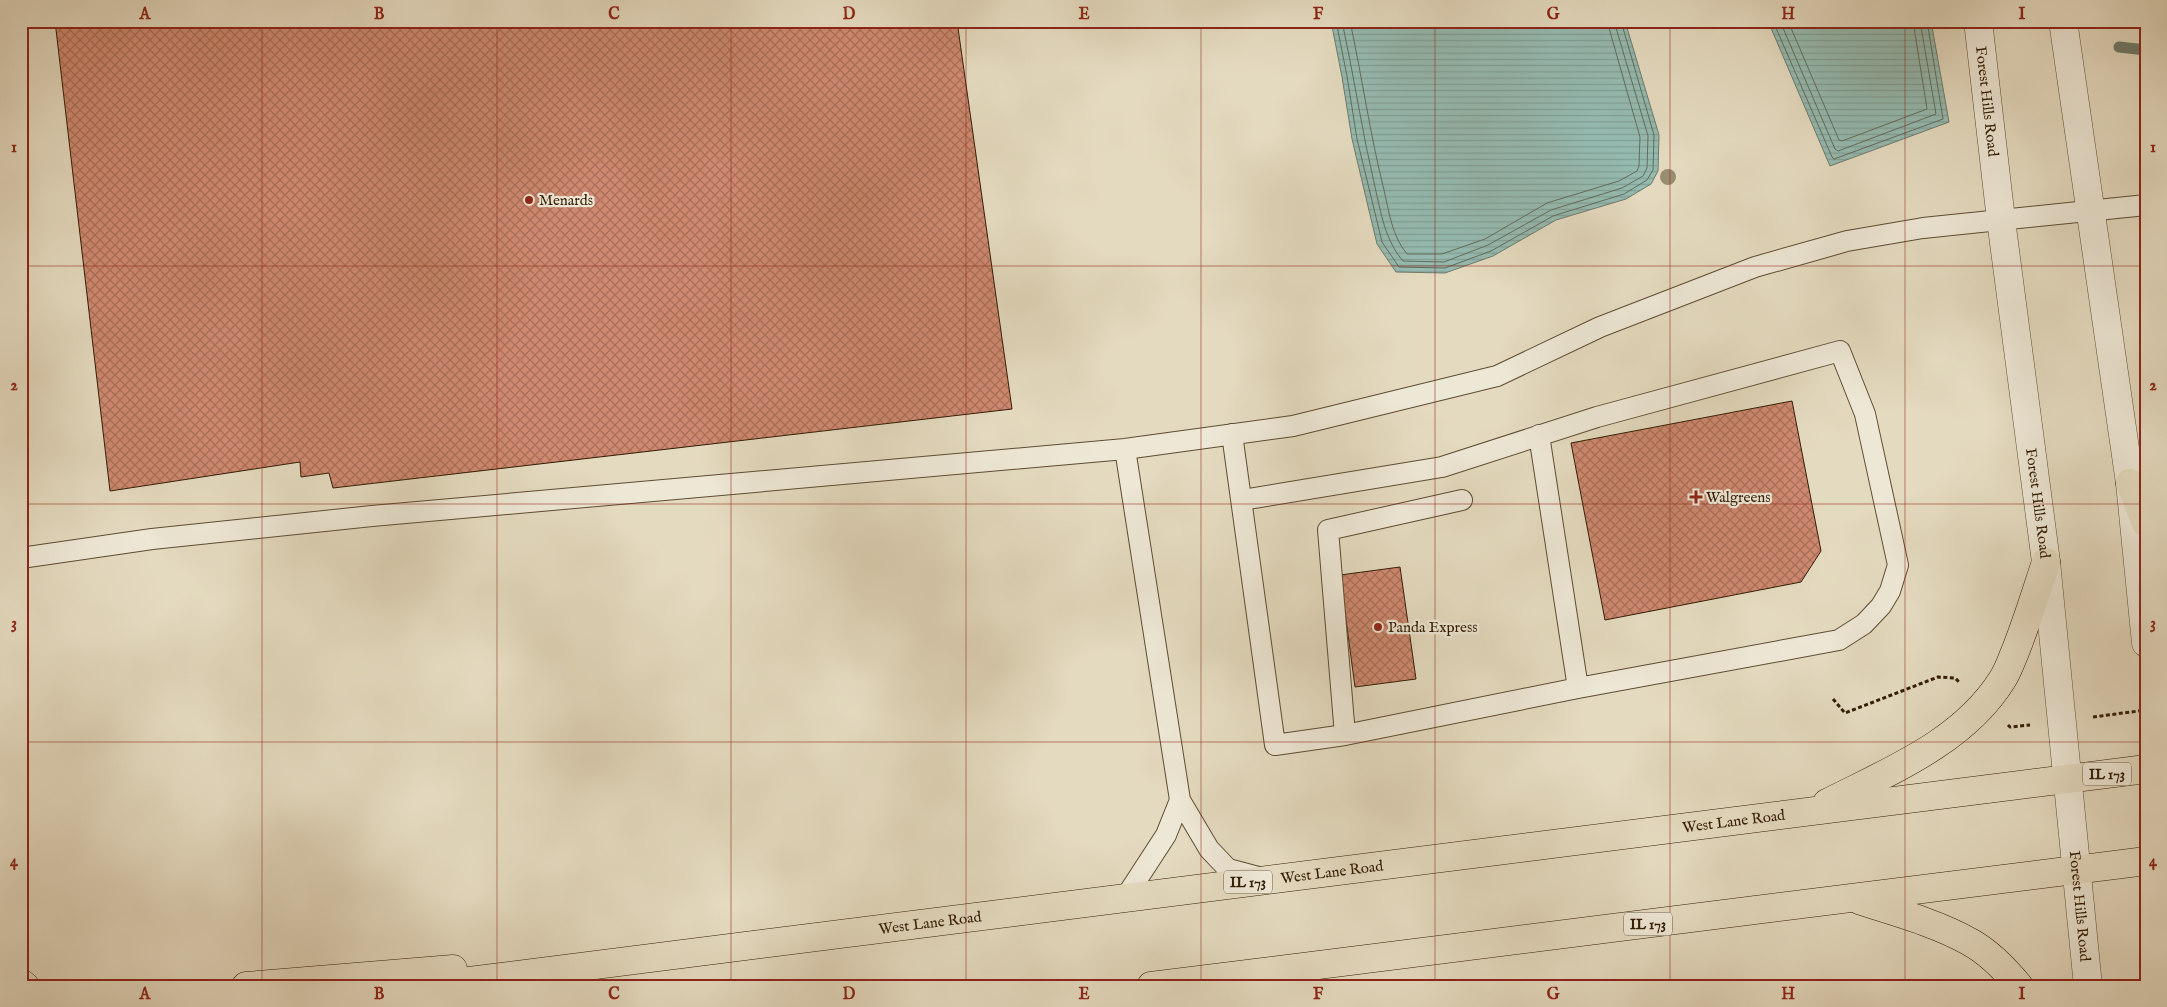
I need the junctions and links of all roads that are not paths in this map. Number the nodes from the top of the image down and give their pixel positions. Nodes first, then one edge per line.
1 (1978, 21) edge
2 (2063, 21) edge
3 (2146, 205) edge
4 (2089, 210) junction
5 (2001, 220) junction
6 (1232, 434) junction
7 (1539, 435) junction
8 (1125, 449) junction
9 (2130, 483) junction
10 (1242, 500) junction
11 (1462, 500) dead end
12 (2146, 523) edge
13 (21, 558) edge
14 (2046, 562) junction
15 (2146, 643) edge
16 (1578, 688) junction
17 (1345, 735) junction
18 (2146, 769) edge
19 (2068, 779) junction
20 (1180, 800) junction
21 (1811, 812) junction
22 (2146, 861) edge
23 (2077, 870) junction
24 (1266, 880) junction
25 (1125, 898) junction
26 (1855, 899) junction
27 (754, 945) junction
28 (21, 983) edge
29 (25, 986) edge
30 (246, 986) edge
31 (429, 986) edge
32 (1151, 986) edge
33 (2019, 986) edge
34 (2088, 986) edge

1 - 5 street, Forest Hills Road
2 - 4 street
3 - 4 lane
4 - 5 lane
4 - 9 street
5 - 6 lane
5 - 14 street, Forest Hills Road
6 - 8 lane
6 - 10 lane
7 - 10 lane
7 - 16 lane
7 - 16 lane
8 - 13 lane
8 - 20 lane
9 - 12 main road
9 - 15 street
10 - 17 lane
11 - 17 lane
14 - 19 street, Forest Hills Road
14 - 21 main road
16 - 17 lane
18 - 19 main road, West Lane Road / IL 173
19 - 21 main road, West Lane Road / IL 173
19 - 23 street, Forest Hills Road
20 - 24 lane
20 - 25 lane
21 - 24 main road, West Lane Road / IL 173
22 - 23 main road, IL 173
23 - 26 main road, IL 173
23 - 34 street, Forest Hills Road
24 - 25 main road, West Lane Road / IL 173
25 - 27 main road, West Lane Road / IL 173
26 - 32 main road, IL 173
26 - 33 main road
27 - 30 main road
27 - 31 main road, West Lane Road / IL 173
28 - 29 main road

